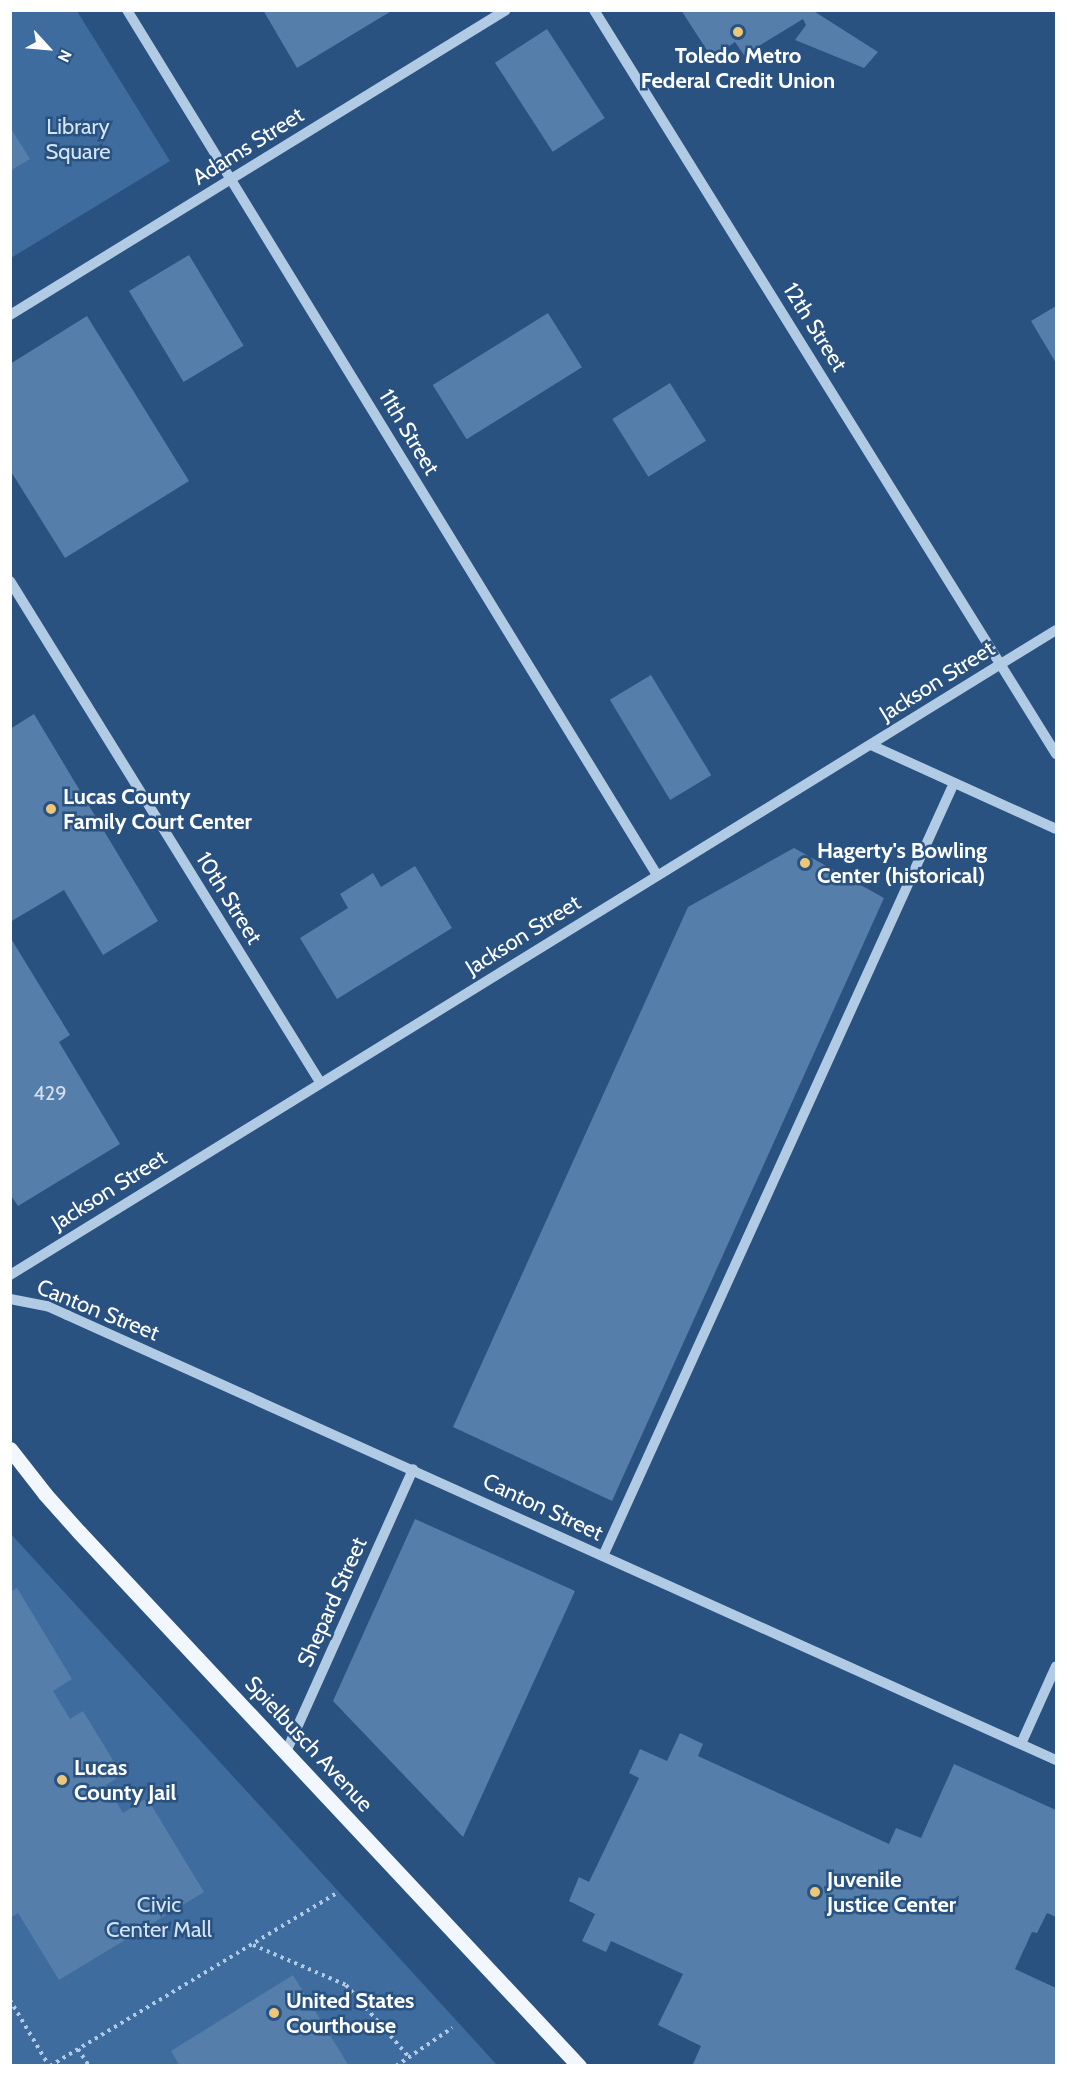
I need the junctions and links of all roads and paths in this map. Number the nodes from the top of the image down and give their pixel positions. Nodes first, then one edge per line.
1 (127, 10) edge
2 (506, 10) edge
3 (594, 10) edge
4 (232, 180) junction
5 (10, 315) edge
6 (10, 581) edge
7 (1056, 630) edge
8 (1001, 664) junction
9 (872, 745) junction
10 (1056, 754) edge
11 (954, 783) junction
12 (1056, 829) edge
13 (657, 875) junction
14 (320, 1082) junction
15 (10, 1275) edge
16 (10, 1299) edge
17 (10, 1449) edge
18 (413, 1469) junction
19 (603, 1557) junction
20 (1056, 1666) edge
21 (1021, 1744) junction
22 (286, 1752) junction
23 (1056, 1760) edge
24 (339, 1892) dead end
25 (252, 1945) junction
26 (10, 2000) edge
27 (452, 2028) dead end
28 (78, 2049) junction
29 (409, 2057) junction
30 (50, 2066) edge
31 (89, 2066) edge
32 (396, 2066) edge
33 (579, 2066) edge

1 - 4 street, 11th Street
2 - 4 street, Adams Street
3 - 8 street, 12th Street
4 - 5 street, Adams Street
4 - 13 street, 11th Street
6 - 14 street, 10th Street
7 - 8 street, Jackson Street
8 - 9 street, Jackson Street
8 - 10 street, 12th Street
9 - 11 street
9 - 13 street, Jackson Street
11 - 12 street
11 - 19 street
13 - 14 street, Jackson Street
14 - 15 street, Jackson Street
16 - 18 street, Canton Street
17 - 22 main road, Spielbusch Avenue
18 - 19 street, Canton Street
18 - 22 street, Shepard Street
19 - 21 street, Canton Street
20 - 21 street
21 - 23 street, Canton Street
22 - 33 main road, Spielbusch Avenue
24 - 25 path
25 - 28 path
25 - 29 path
26 - 30 path
27 - 29 path
28 - 30 path
28 - 31 path
29 - 32 path

